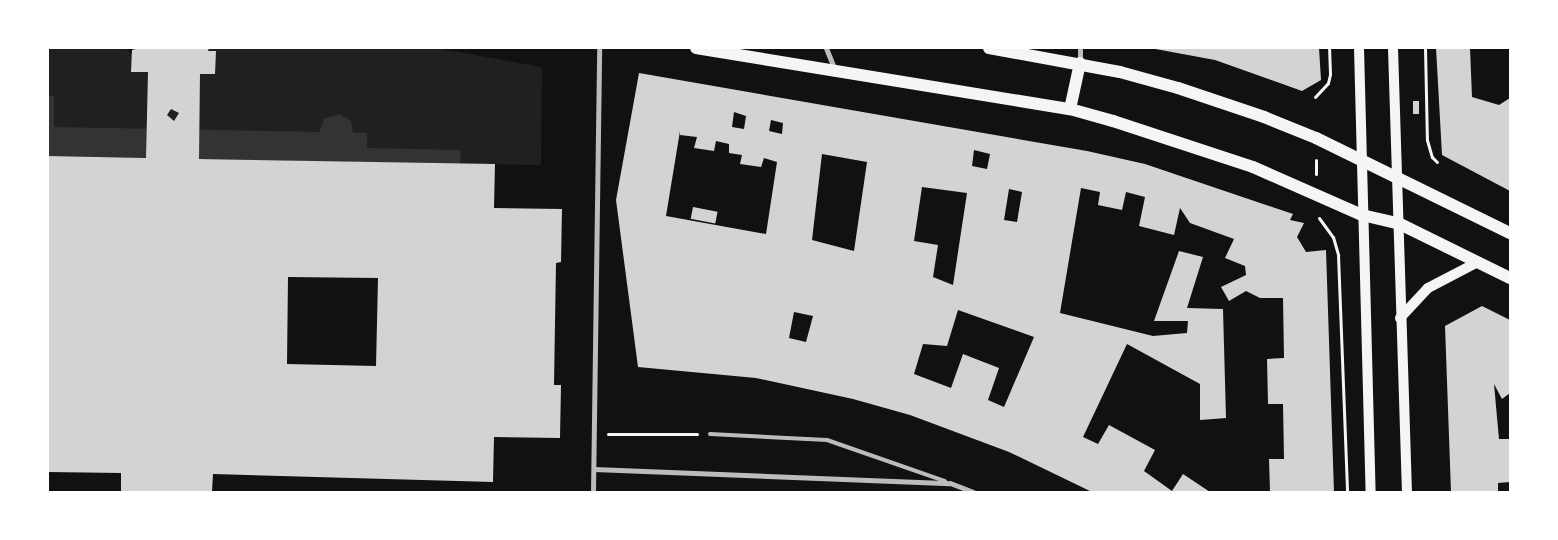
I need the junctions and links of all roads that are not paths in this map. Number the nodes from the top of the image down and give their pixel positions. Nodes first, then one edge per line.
1 (599, 48) edge
2 (696, 48) edge
3 (826, 48) edge
4 (989, 48) edge
5 (1080, 48) edge
6 (1359, 48) edge
7 (1393, 48) edge
8 (1080, 63) junction
9 (835, 71) junction
10 (1070, 109) junction
11 (1360, 160) junction
12 (1395, 177) junction
13 (1362, 215) junction
14 (1398, 223) junction
15 (1510, 233) edge
16 (1478, 262) junction
17 (1510, 278) edge
18 (1400, 318) junction
19 (710, 434) road end
20 (594, 469) junction
21 (950, 483) junction
22 (593, 492) edge
23 (973, 492) edge
24 (1372, 492) edge
25 (1407, 492) edge

1 - 20 street
2 - 9 main road
3 - 9 street
4 - 8 main road
5 - 8 street
6 - 11 main road
7 - 12 main road
8 - 10 main road
8 - 11 main road
9 - 10 main road
10 - 13 main road
11 - 12 main road
11 - 13 main road
12 - 14 main road
12 - 15 main road
13 - 14 main road
13 - 24 main road
14 - 16 main road
14 - 18 main road
16 - 17 main road
16 - 18 main road
18 - 25 main road
19 - 21 lane
20 - 21 street
20 - 22 street
21 - 23 street

